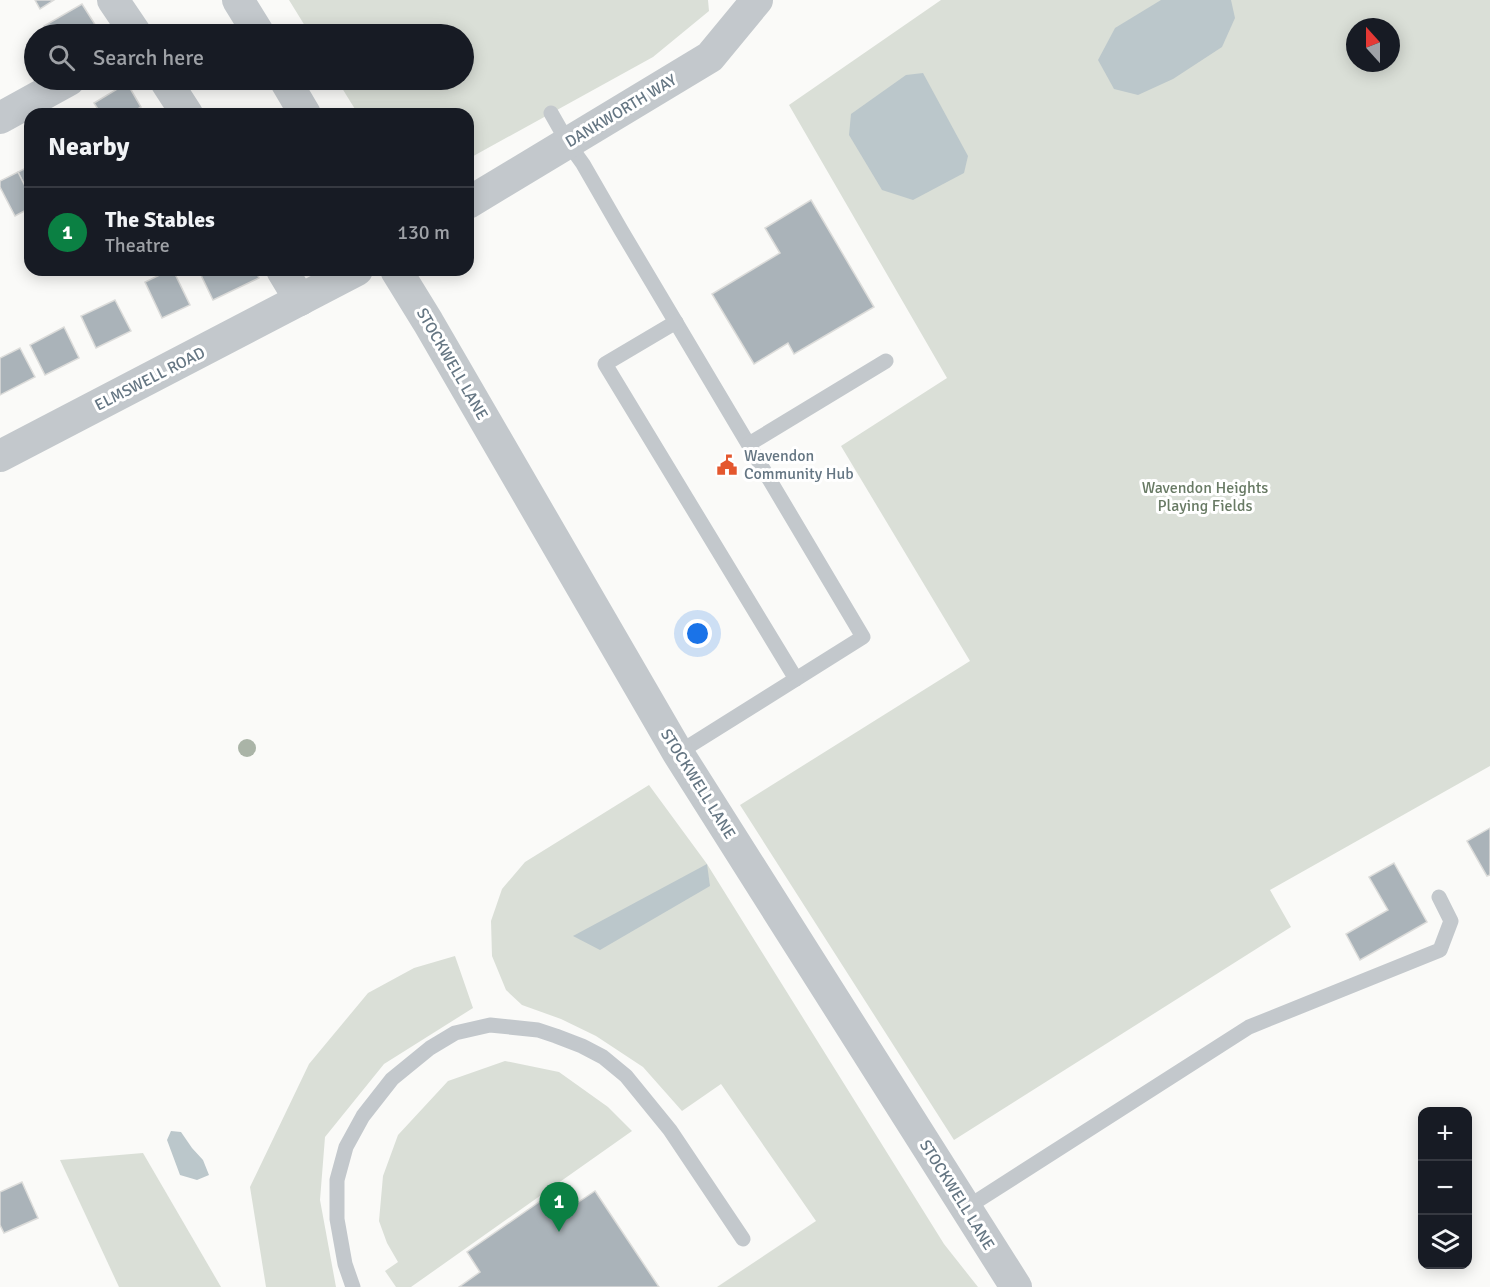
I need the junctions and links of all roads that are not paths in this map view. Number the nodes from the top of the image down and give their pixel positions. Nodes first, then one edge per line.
1 (113, 0) edge
2 (238, 0) edge
3 (757, 0) edge
4 (129, 24) edge
5 (253, 24) edge
6 (51, 90) edge
7 (171, 90) edge
8 (291, 90) edge
9 (183, 108) edge
10 (301, 108) edge
11 (552, 113) dead end
12 (0, 118) edge
13 (568, 143) junction
14 (474, 199) edge
15 (286, 276) edge
16 (346, 276) edge
17 (400, 276) edge
18 (300, 300) junction
19 (676, 322) junction
20 (886, 361) dead end
21 (749, 444) junction
22 (0, 456) edge
23 (796, 679) junction
24 (678, 753) junction
25 (1438, 897) dead end
26 (966, 1208) junction
27 (743, 1239) dead end
28 (352, 1287) edge
29 (1016, 1287) edge

1 - 4 street
2 - 5 street
3 - 13 street, DANKWORTH WAY
6 - 12 street
7 - 9 street
8 - 10 street
11 - 13 lane
13 - 14 street, DANKWORTH WAY
13 - 19 lane
15 - 18 street
16 - 18 street, ELMSWELL ROAD
17 - 24 street, STOCKWELL LANE
18 - 22 street, ELMSWELL ROAD
19 - 21 lane
19 - 23 lane
20 - 21 lane
21 - 23 lane
23 - 24 lane
24 - 26 street, STOCKWELL LANE
25 - 26 lane
26 - 29 street, STOCKWELL LANE
27 - 28 lane

